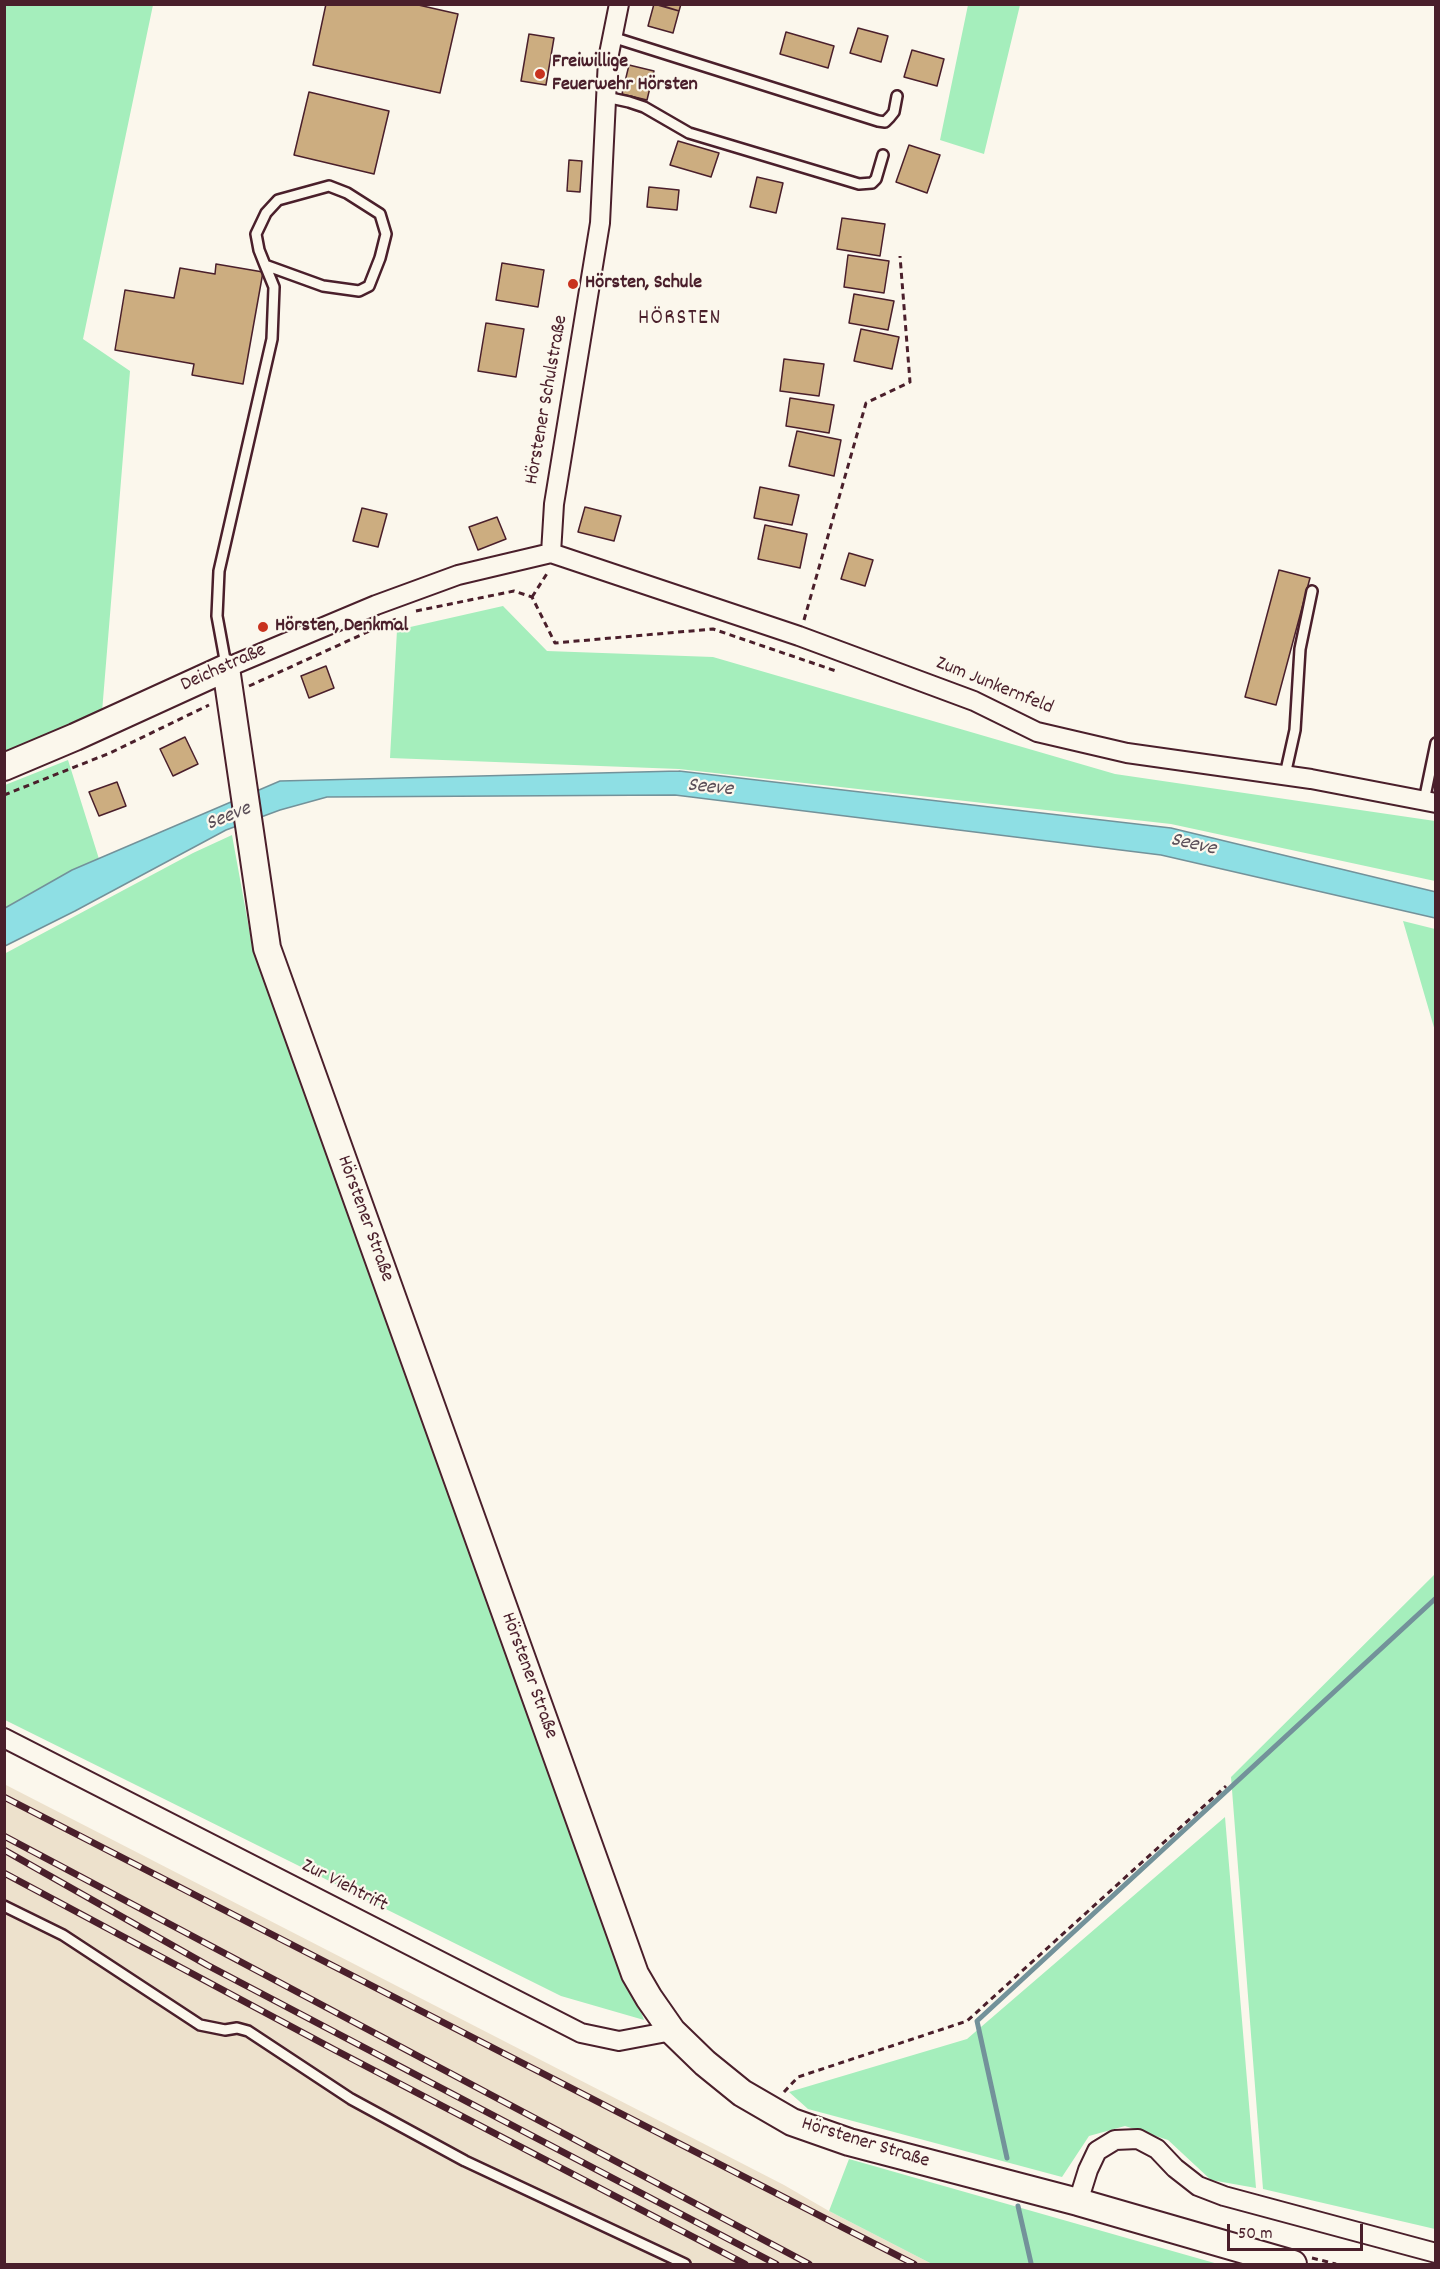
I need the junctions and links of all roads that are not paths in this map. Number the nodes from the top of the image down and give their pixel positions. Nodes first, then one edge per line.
1 (619, 4) edge
2 (612, 37) junction
3 (897, 96) dead end
4 (606, 97) junction
5 (883, 154) dead end
6 (265, 265) junction
7 (550, 553) junction
8 (1312, 591) dead end
9 (226, 668) junction
10 (1436, 743) edge
11 (4, 766) edge
12 (1285, 775) junction
13 (1430, 802) edge
14 (4, 1738) edge
15 (4, 1906) edge
16 (672, 2031) junction
17 (1078, 2202) junction
18 (1436, 2253) edge
19 (1298, 2260) edge
20 (685, 2265) edge

1 - 2 street, Hörstener Schulstraße
2 - 3 lane
2 - 4 street, Hörstener Schulstraße
4 - 5 lane
4 - 7 street, Hörstener Schulstraße
6 - 6 lane
6 - 9 lane
7 - 9 street, Deichstraße
7 - 12 street, Zum Junkernfeld
8 - 12 lane
9 - 11 street, Deichstraße
9 - 16 street, Hörstener Straße
10 - 13 lane
12 - 13 street, Zum Junkernfeld
14 - 16 street, Zur Viehtrift
15 - 20 lane
16 - 17 street, Hörstener Straße
17 - 18 street
17 - 19 street, Hörstener Straße

